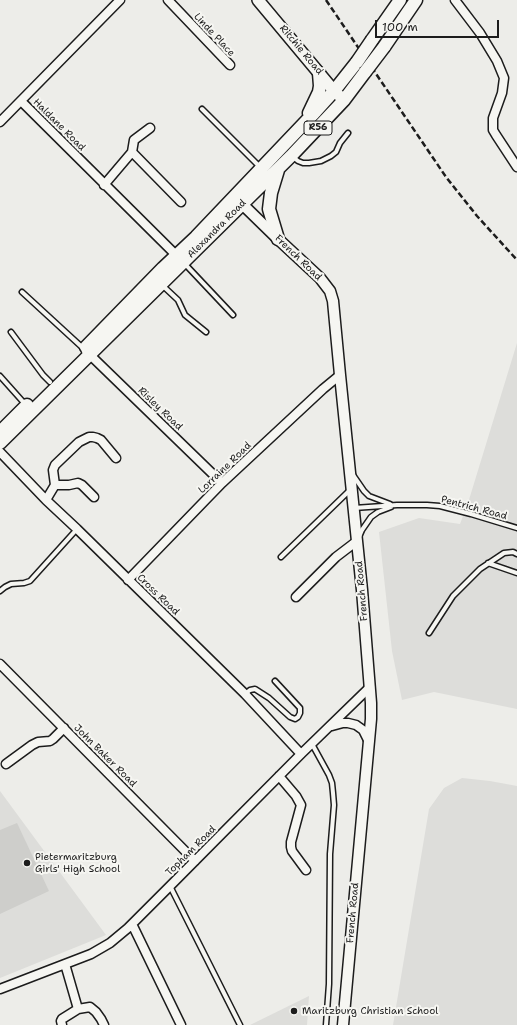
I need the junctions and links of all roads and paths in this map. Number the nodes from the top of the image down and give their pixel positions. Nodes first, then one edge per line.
1 (120, 0) edge
2 (168, 0) edge
3 (258, 0) edge
4 (400, 0) edge
5 (416, 0) edge
6 (455, 0) edge
7 (230, 66) dead end
8 (319, 73) junction
9 (334, 91) junction
10 (344, 100) junction
11 (21, 101) junction
12 (202, 109) dead end
13 (306, 121) junction
14 (0, 122) edge
15 (150, 128) dead end
16 (348, 133) dead end
17 (132, 152) junction
18 (291, 156) junction
19 (280, 167) junction
20 (517, 167) edge
21 (262, 168) junction
22 (104, 185) junction
23 (239, 200) junction
24 (181, 202) dead end
25 (278, 239) junction
26 (180, 259) junction
27 (162, 284) junction
28 (22, 292) dead end
29 (233, 315) dead end
30 (11, 332) dead end
31 (206, 332) dead end
32 (87, 352) junction
33 (340, 375) junction
34 (0, 376) edge
35 (50, 382) junction
36 (30, 409) junction
37 (0, 432) edge
38 (0, 443) edge
39 (0, 452) edge
40 (116, 458) dead end
41 (349, 468) junction
42 (222, 483) junction
43 (55, 485) junction
44 (352, 489) junction
45 (94, 497) dead end
46 (46, 500) junction
47 (395, 505) junction
48 (354, 508) junction
49 (517, 528) edge
50 (77, 529) junction
51 (357, 541) junction
52 (517, 554) edge
53 (281, 557) dead end
54 (488, 563) junction
55 (517, 574) edge
56 (128, 580) junction
57 (0, 591) edge
58 (296, 597) dead end
59 (429, 633) dead end
60 (0, 664) edge
61 (275, 681) dead end
62 (370, 687) junction
63 (245, 694) junction
64 (329, 727) junction
65 (64, 728) junction
66 (369, 742) junction
67 (312, 744) junction
68 (301, 754) junction
69 (6, 764) dead end
70 (279, 776) junction
71 (195, 861) junction
72 (306, 870) dead end
73 (170, 886) junction
74 (132, 924) junction
75 (65, 964) junction
76 (0, 989) edge
77 (78, 1009) junction
78 (62, 1025) edge
79 (104, 1025) edge
80 (181, 1025) edge
81 (240, 1025) edge
82 (326, 1025) edge
83 (343, 1025) edge

1 - 11 street, Haldane Road
2 - 7 street, Linde Place
3 - 8 main road, Ritchie Road
4 - 9 main road, Alexandra Road / R56, bridge
5 - 10 main road, Alexandra Road / R56, bridge
6 - 20 street
8 - 9 main road, Ritchie Road
8 - 13 main road
9 - 10 main road, Ritchie Road
9 - 13 main road, Alexandra Road / R56
10 - 18 main road, Alexandra Road / R56
11 - 14 street
11 - 22 street, Haldane Road
12 - 21 lane
13 - 21 main road, Alexandra Road / R56
15 - 17 street
16 - 18 lane
17 - 22 street
17 - 24 street
18 - 19 main road, Alexandra Road / R56
19 - 23 main road, Alexandra Road / R56
19 - 25 main road
21 - 23 main road, Alexandra Road / R56
22 - 26 street, Haldane Road
23 - 25 street, French Road
23 - 26 main road, Alexandra Road / R56
25 - 33 street, French Road
26 - 27 main road, Alexandra Road / R56
26 - 29 lane
26 - 32 main road, Alexandra Road / R56
27 - 31 lane
27 - 32 main road, Alexandra Road / R56
28 - 32 lane
30 - 35 lane
32 - 35 main road, Alexandra Road / R56
32 - 36 main road, Alexandra Road / R56
32 - 42 street, Risley Road
33 - 41 street, French Road
33 - 42 street, Lorraine Road
34 - 36 lane
35 - 36 main road, Alexandra Road / R56
36 - 37 main road, Alexandra Road / R56
36 - 38 main road, Alexandra Road / R56
39 - 46 street, Cross Road
40 - 43 street
41 - 44 street, French Road
41 - 47 lane
42 - 56 street, Lorraine Road
43 - 45 street
43 - 46 street
44 - 48 street, French Road
44 - 53 lane
46 - 50 street, Cross Road
47 - 48 lane, Pentrich Road
47 - 49 lane, Pentrich Road
47 - 51 lane
48 - 51 street, French Road
50 - 56 street, Cross Road
50 - 57 lane
51 - 58 street
51 - 62 street, French Road
52 - 54 lane
54 - 55 lane
54 - 59 lane
56 - 63 street, Cross Road
60 - 65 street, John Baker Road
61 - 63 lane
62 - 64 street, Topham Road
62 - 66 street, French Road
63 - 68 street, Cross Road
64 - 66 street
64 - 67 street, Topham Road
65 - 69 street
65 - 71 street, John Baker Road
66 - 83 street, French Road
67 - 68 street, Topham Road
67 - 82 lane
68 - 70 street, Topham Road
70 - 71 street, Topham Road
70 - 72 street
71 - 73 street, Topham Road
73 - 74 street, Topham Road
73 - 81 lane
74 - 75 street, Topham Road
74 - 80 street
75 - 76 street, Topham Road
75 - 77 street
77 - 78 street
77 - 79 street

